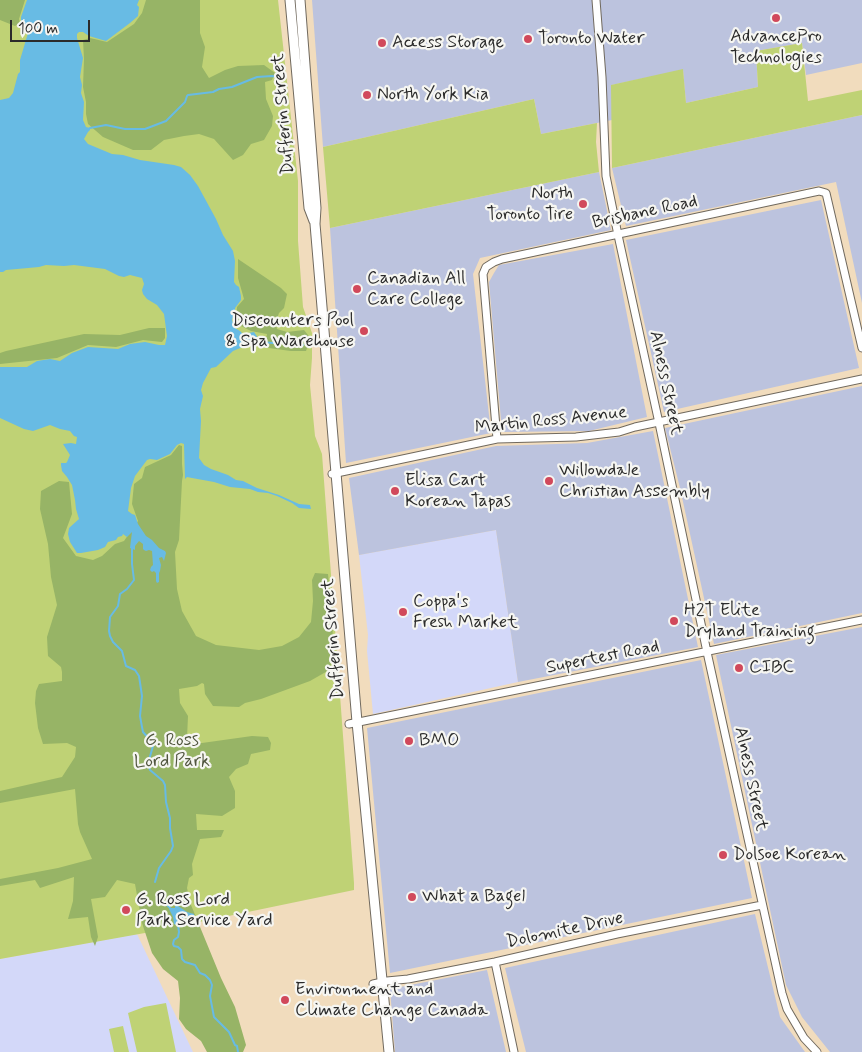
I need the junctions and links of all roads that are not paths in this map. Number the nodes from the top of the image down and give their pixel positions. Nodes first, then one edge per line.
1 (290, 0) edge
2 (300, 0) edge
3 (596, 0) edge
4 (315, 224) junction
5 (618, 235) junction
6 (862, 348) edge
7 (862, 379) edge
8 (659, 423) junction
9 (497, 439) junction
10 (334, 474) junction
11 (862, 620) edge
12 (707, 652) junction
13 (353, 723) junction
14 (762, 905) junction
15 (495, 962) junction
16 (378, 983) junction
17 (388, 1052) edge
18 (514, 1052) edge
19 (817, 1052) edge

1 - 4 main road, Dufferin Street
2 - 4 main road, Dufferin Street
3 - 5 street, Alness Street
4 - 10 main road, Dufferin Street
5 - 6 street, Brisbane Road
5 - 8 street, Alness Street
5 - 9 street, Brisbane Road
7 - 8 street, Martin Ross Avenue
8 - 9 street, Martin Ross Avenue
8 - 12 street, Alness Street
9 - 10 street, Martin Ross Avenue
10 - 13 main road, Dufferin Street
11 - 12 street, Supertest Road
12 - 13 street, Supertest Road
12 - 14 street, Alness Street
13 - 16 main road, Dufferin Street
14 - 15 street, Dolomite Drive
14 - 19 street, Alness Street
15 - 16 street, Dolomite Drive
15 - 18 street
16 - 17 main road, Dufferin Street

